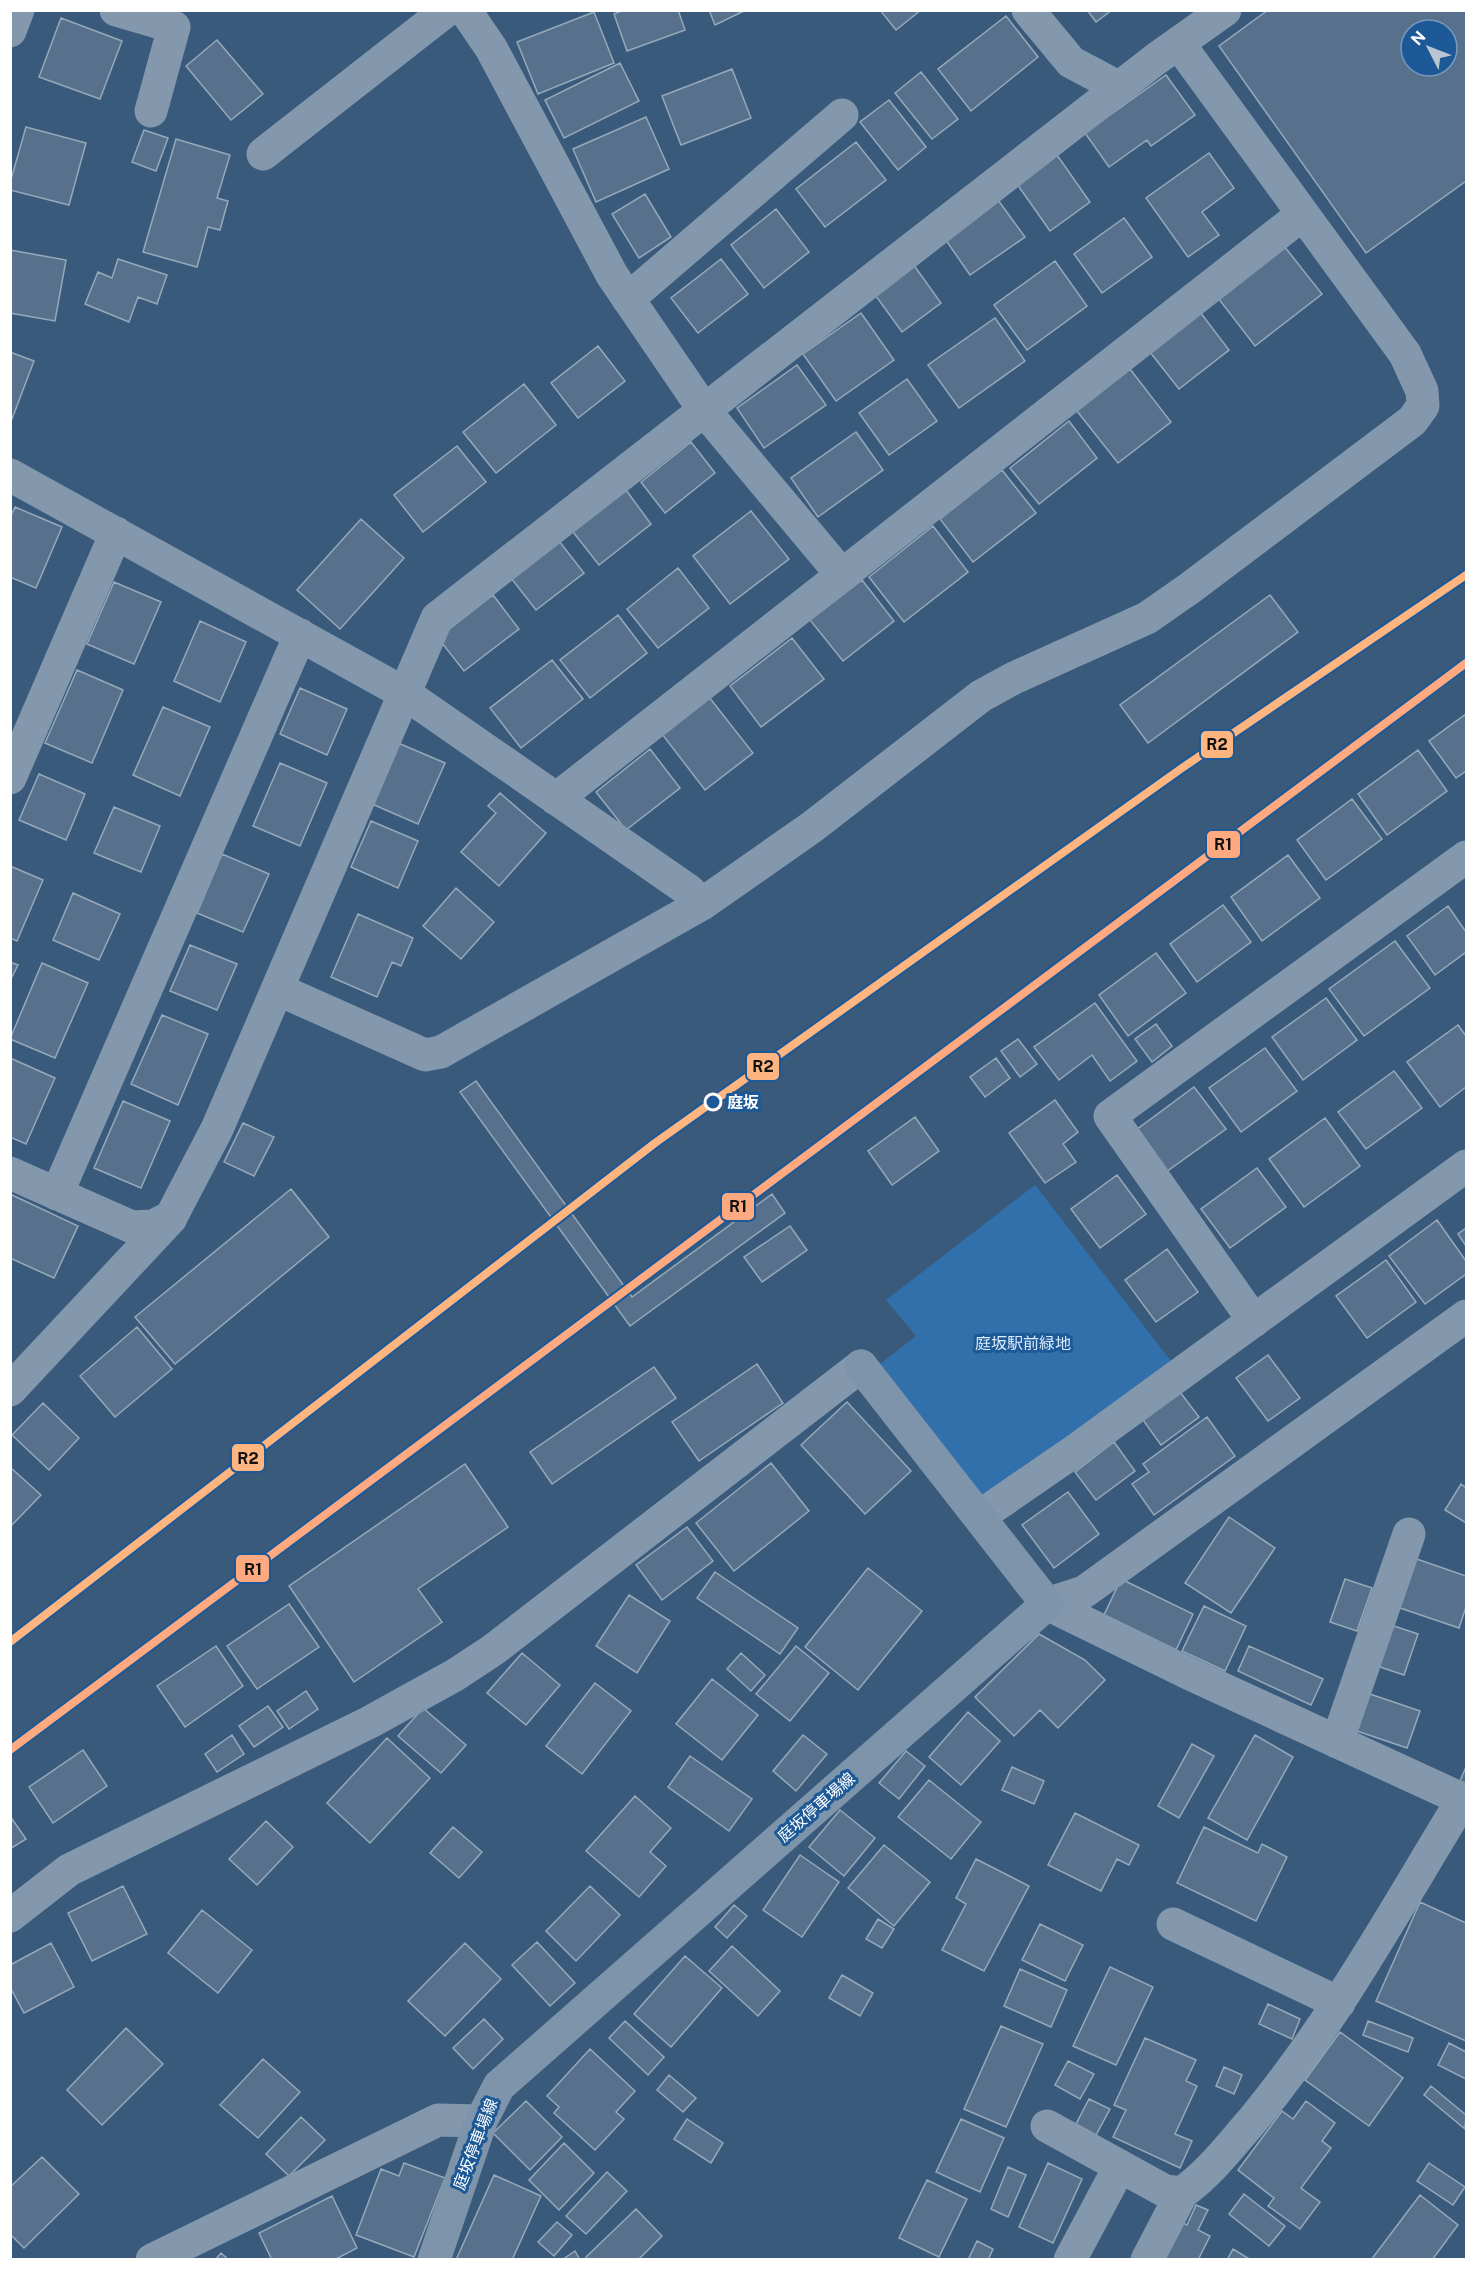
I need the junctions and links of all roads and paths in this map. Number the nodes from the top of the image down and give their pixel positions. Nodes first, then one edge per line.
1 (18, 10) edge
2 (116, 10) edge
3 (1028, 10) edge
4 (1225, 10) edge
5 (469, 12) edge
6 (10, 31) edge
7 (1179, 44) junction
8 (1120, 88) junction
9 (151, 111) dead end
10 (842, 115) dead end
11 (264, 154) dead end
12 (1303, 214) junction
13 (628, 299) junction
14 (704, 410) junction
15 (10, 475) edge
16 (116, 533) junction
17 (842, 575) junction
18 (300, 635) junction
19 (404, 693) junction
20 (10, 778) edge
21 (556, 799) junction
22 (1467, 857) edge
23 (702, 904) junction
24 (277, 989) junction
25 (1467, 1166) edge
26 (10, 1173) edge
27 (57, 1194) junction
28 (171, 1217) junction
29 (1467, 1316) edge
30 (1254, 1321) junction
31 (861, 1366) joint
32 (10, 1390) edge
33 (980, 1516) junction
34 (1409, 1534) dead end
35 (1047, 1604) junction
36 (1337, 1742) junction
37 (1465, 1800) edge
38 (10, 1916) edge
39 (1173, 1924) dead end
40 (1339, 2003) junction
41 (481, 2121) junction
42 (1047, 2126) dead end
43 (1120, 2166) junction
44 (1182, 2193) junction
45 (152, 2259) edge
46 (434, 2259) edge
47 (1070, 2259) edge
48 (1147, 2259) edge

1 - 6 street
2 - 9 street
3 - 8 street
4 - 7 street
5 - 11 street
5 - 13 street
7 - 8 street
7 - 12 street
8 - 14 street
10 - 13 street
12 - 17 street
12 - 23 street
13 - 14 street
14 - 17 street
14 - 19 street
15 - 16 street
16 - 18 street
16 - 20 street
17 - 21 street
18 - 19 street
18 - 27 street
19 - 21 street
19 - 24 street
21 - 23 street
22 - 30 street
23 - 24 street
24 - 28 street
25 - 30 street
26 - 27 street
27 - 28 street
28 - 32 street
29 - 35 street
30 - 33 street
31 - 33 main road
31 - 38 street
33 - 35 main road
34 - 36 street
35 - 36 street
35 - 41 main road, 庭坂停車場線
36 - 37 street
37 - 40 street
39 - 40 street
40 - 44 street
41 - 45 street
41 - 46 main road, 庭坂停車場線
42 - 43 street
43 - 44 street
43 - 47 street
44 - 48 street

